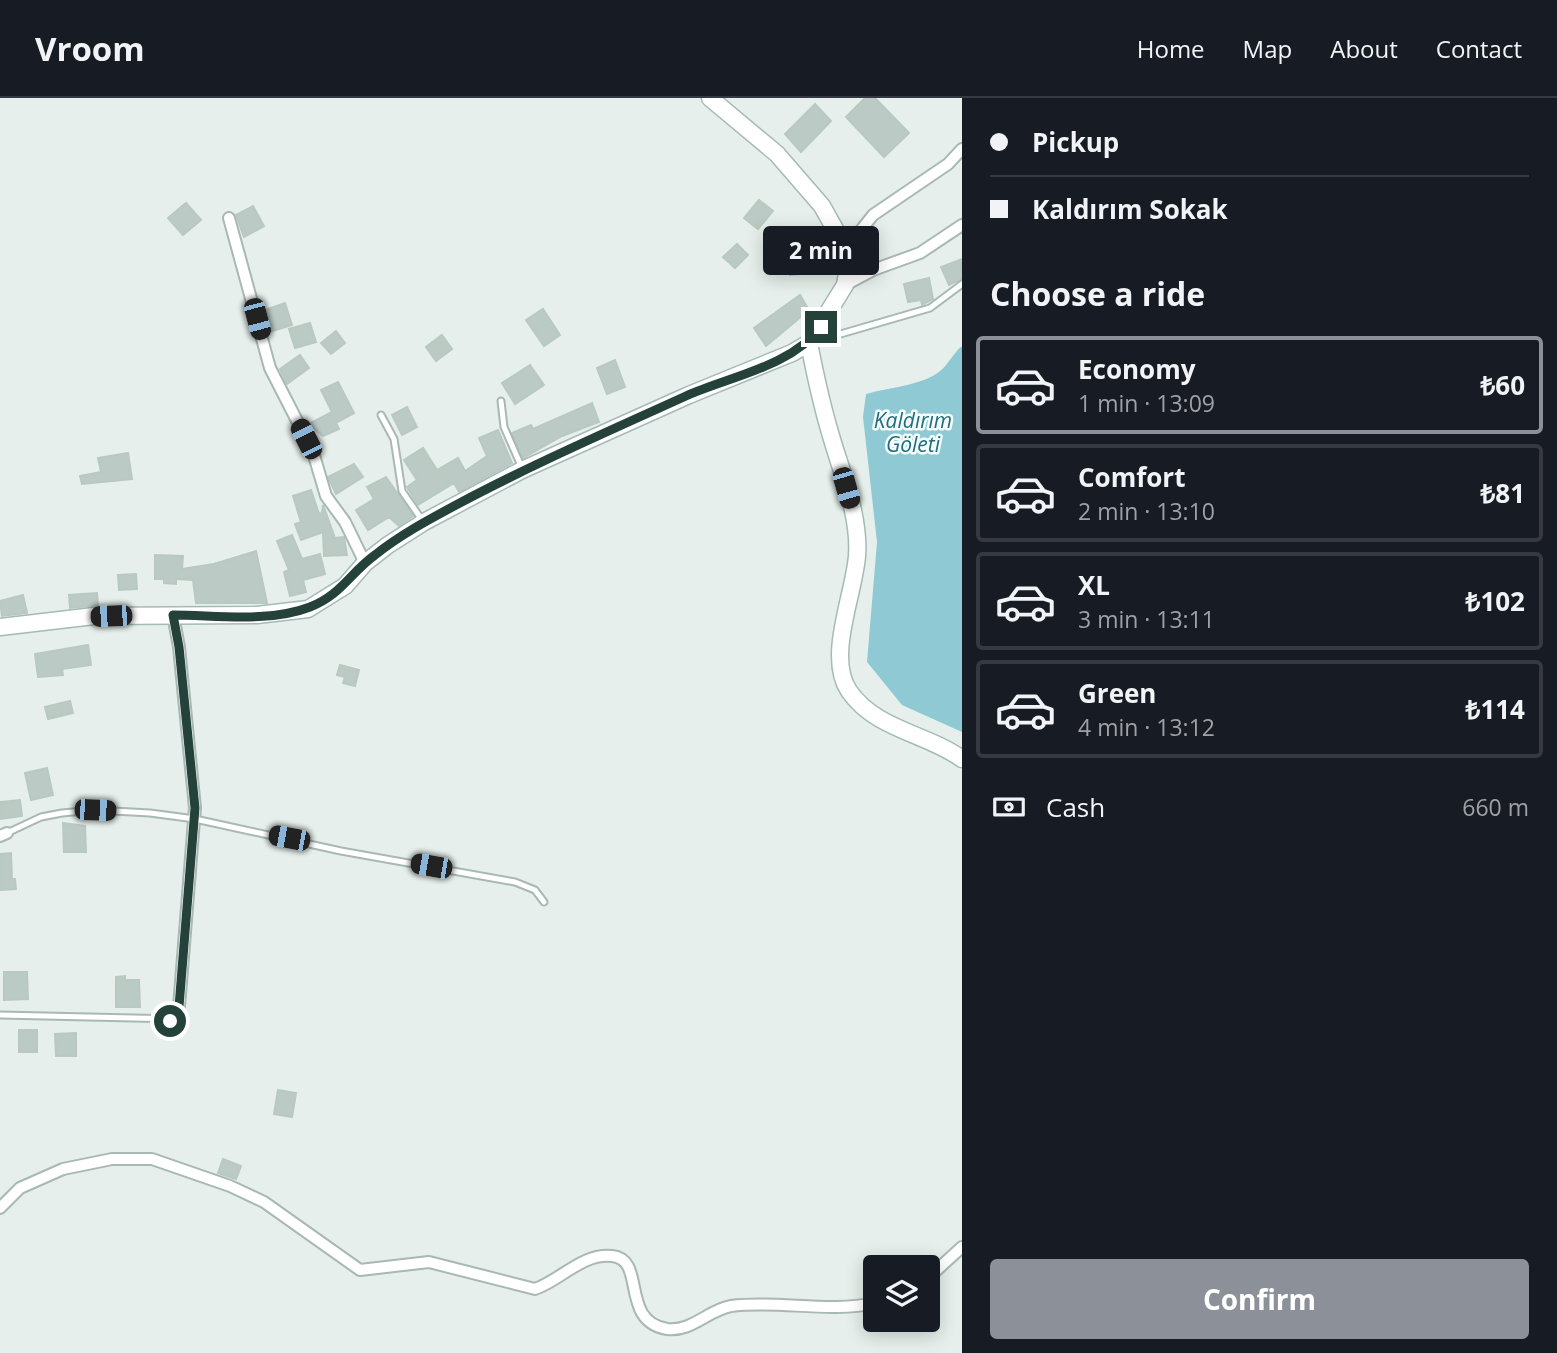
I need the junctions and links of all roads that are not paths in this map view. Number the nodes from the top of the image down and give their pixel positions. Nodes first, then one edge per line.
1 (710, 98) edge
2 (962, 149) edge
3 (229, 218) dead end
4 (962, 225) edge
5 (846, 249) junction
6 (962, 284) edge
7 (845, 285) junction
8 (809, 343) junction
9 (501, 401) dead end
10 (381, 415) dead end
11 (522, 470) junction
12 (424, 522) junction
13 (365, 563) junction
14 (173, 615) junction
15 (0, 627) edge
16 (962, 759) edge
17 (195, 819) junction
18 (3, 835) edge
19 (544, 902) dead end
20 (0, 1015) edge
21 (178, 1019) joint
22 (0, 1208) edge
23 (962, 1247) edge
24 (940, 1267) edge
25 (863, 1303) edge

1 - 5 street
2 - 5 street
3 - 13 street
4 - 7 street
5 - 7 street
6 - 8 lane
7 - 8 street
8 - 11 street
8 - 16 street
9 - 11 lane
10 - 12 lane
11 - 12 street
12 - 13 street
13 - 14 street
14 - 15 street
14 - 17 street
17 - 18 lane
17 - 19 lane
17 - 21 street
20 - 21 lane
22 - 25 street
23 - 24 street

